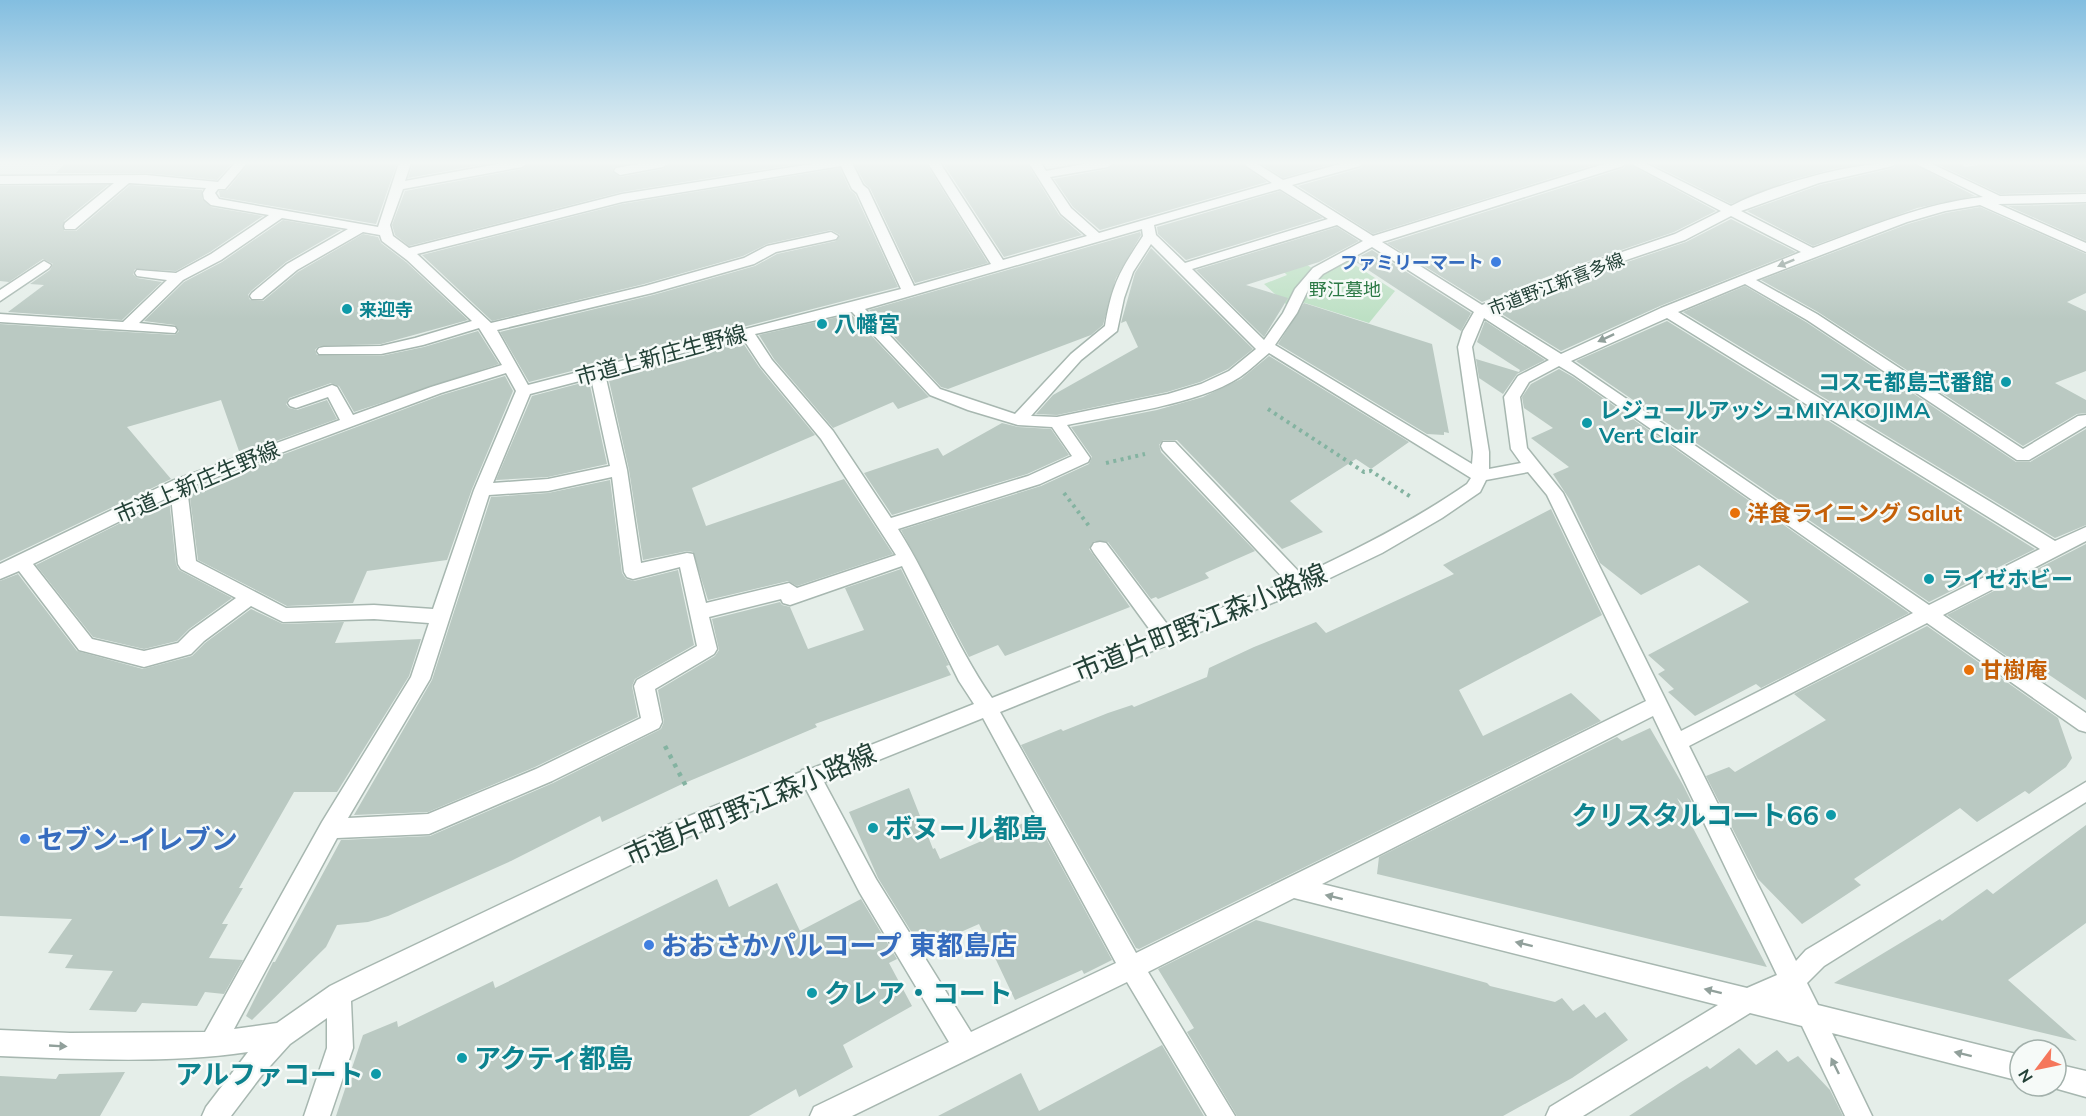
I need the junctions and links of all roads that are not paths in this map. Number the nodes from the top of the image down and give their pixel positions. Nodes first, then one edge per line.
1 (83, 215) edge
2 (277, 215) edge
3 (298, 215) edge
4 (387, 215) edge
5 (519, 215) edge
6 (874, 215) edge
7 (967, 215) edge
8 (1071, 215) edge
9 (1192, 215) edge
10 (1332, 215) edge
11 (1451, 215) edge
12 (1722, 215) edge
13 (1738, 215) edge
14 (1916, 215) edge
15 (2014, 215) edge
16 (1340, 220) junction
17 (70, 226) dead end
18 (362, 227) junction
19 (1149, 230) junction
20 (386, 232) junction
21 (831, 236) dead end
22 (1097, 238) junction
23 (1374, 242) junction
24 (2086, 248) edge
25 (1810, 252) junction
26 (407, 253) junction
27 (44, 265) dead end
28 (999, 265) junction
29 (1182, 268) junction
30 (142, 273) dead end
31 (178, 277) junction
32 (1745, 279) junction
33 (909, 291) junction
34 (257, 296) dead end
35 (0, 297) edge
36 (855, 307) junction
37 (1482, 310) junction
38 (1666, 311) junction
39 (0, 318) edge
40 (485, 325) junction
41 (128, 326) junction
42 (170, 330) dead end
43 (746, 332) junction
44 (1266, 348) junction
45 (324, 351) dead end
46 (1560, 359) junction
47 (510, 367) junction
48 (597, 371) junction
49 (524, 392) junction
50 (296, 403) dead end
51 (1018, 420) junction
52 (2086, 421) edge
53 (349, 422) junction
54 (1056, 422) junction
55 (1169, 446) road end
56 (1532, 466) junction
57 (619, 470) junction
58 (1480, 476) junction
59 (178, 485) junction
60 (482, 490) junction
61 (886, 526) junction
62 (2086, 533) edge
63 (1100, 548) road end
64 (2054, 549) junction
65 (907, 558) junction
66 (21, 561) junction
67 (0, 572) edge
68 (1300, 584) junction
69 (249, 598) junction
70 (699, 612) junction
71 (1927, 613) junction
72 (441, 617) junction
73 (1166, 638) junction
74 (1659, 704) junction
75 (987, 707) junction
76 (2086, 724) edge
77 (1678, 742) junction
78 (810, 776) junction
79 (2086, 791) edge
80 (330, 829) junction
81 (1293, 887) junction
82 (1131, 967) junction
83 (1794, 980) junction
84 (339, 995) junction
85 (1748, 1000) junction
86 (1811, 1016) junction
87 (281, 1035) junction
88 (0, 1043) edge
89 (212, 1045) junction
90 (967, 1048) junction
91 (2008, 1065) edge
92 (2068, 1080) edge
93 (2086, 1084) edge
94 (215, 1116) edge
95 (317, 1116) edge
96 (823, 1116) edge
97 (1222, 1116) edge
98 (1558, 1116) edge
99 (1859, 1116) edge

1 - 17 street
2 - 31 street
3 - 18 street
4 - 20 street
5 - 26 street
6 - 33 street
7 - 28 street
8 - 22 street
9 - 19 street, 市道上新庄生野線
10 - 16 street
11 - 23 street
12 - 37 street, 市道野江新喜多線
13 - 25 street
14 - 25 street
15 - 24 street
16 - 23 street
16 - 29 street
18 - 20 street
18 - 34 street
19 - 22 street, 市道上新庄生野線
19 - 29 street
19 - 51 street
20 - 26 street
21 - 40 street
22 - 28 street, 市道上新庄生野線
23 - 37 street
23 - 44 street
25 -> 32 street
26 - 40 street
27 - 35 street
28 - 33 street, 市道上新庄生野線
29 - 44 street
30 - 31 street
31 - 41 street
32 - 38 street
32 - 52 street
33 - 36 street, 市道上新庄生野線
36 - 43 street, 市道上新庄生野線
36 - 51 street
37 - 46 street
37 - 58 street, 市道野江新喜多線
38 -> 46 street
38 - 64 street
39 - 41 street
40 - 45 street
40 - 47 street
41 - 42 street
43 - 48 street, 市道上新庄生野線
43 - 61 street
44 - 54 street
44 - 58 street
46 - 56 street
46 - 71 street
47 - 49 street
47 - 53 street, 市道上新庄生野線
48 - 49 street, 市道上新庄生野線
48 - 57 street
49 - 60 street
50 - 53 street
51 - 54 street
53 - 59 street, 市道上新庄生野線
54 - 61 street
55 - 68 street
56 - 58 street
56 - 74 street
57 - 60 street
57 - 70 street
58 - 68 street, 市道片町野江森小路線
59 - 66 street, 市道上新庄生野線
59 - 69 street
60 - 72 street
61 - 65 street
62 - 64 street
63 - 73 street
64 - 71 street
65 - 70 street
65 - 75 street
66 - 67 street, 市道上新庄生野線
66 - 69 street
68 - 73 street, 市道片町野江森小路線
69 - 72 street
70 - 80 street
71 - 76 street
71 - 77 street
72 - 80 street
73 - 75 street, 市道片町野江森小路線
74 - 77 street
74 - 81 street
75 - 78 street, 市道片町野江森小路線
75 - 82 street
77 - 83 street
78 - 84 street, 市道片町野江森小路線
78 - 90 street
79 - 83 street
80 - 89 street
81 - 82 street
85 -> 81 street
82 - 90 street
82 - 97 street
83 - 85 street
83 - 86 street
84 - 87 street, 市道片町野江森小路線
84 - 95 street
85 - 86 street
85 - 98 street
91 -> 86 street
99 -> 86 street
87 - 89 street, 市道片町野江森小路線
87 - 94 street
88 -> 89 street, 市道片町野江森小路線
90 - 96 street
92 - 93 street

